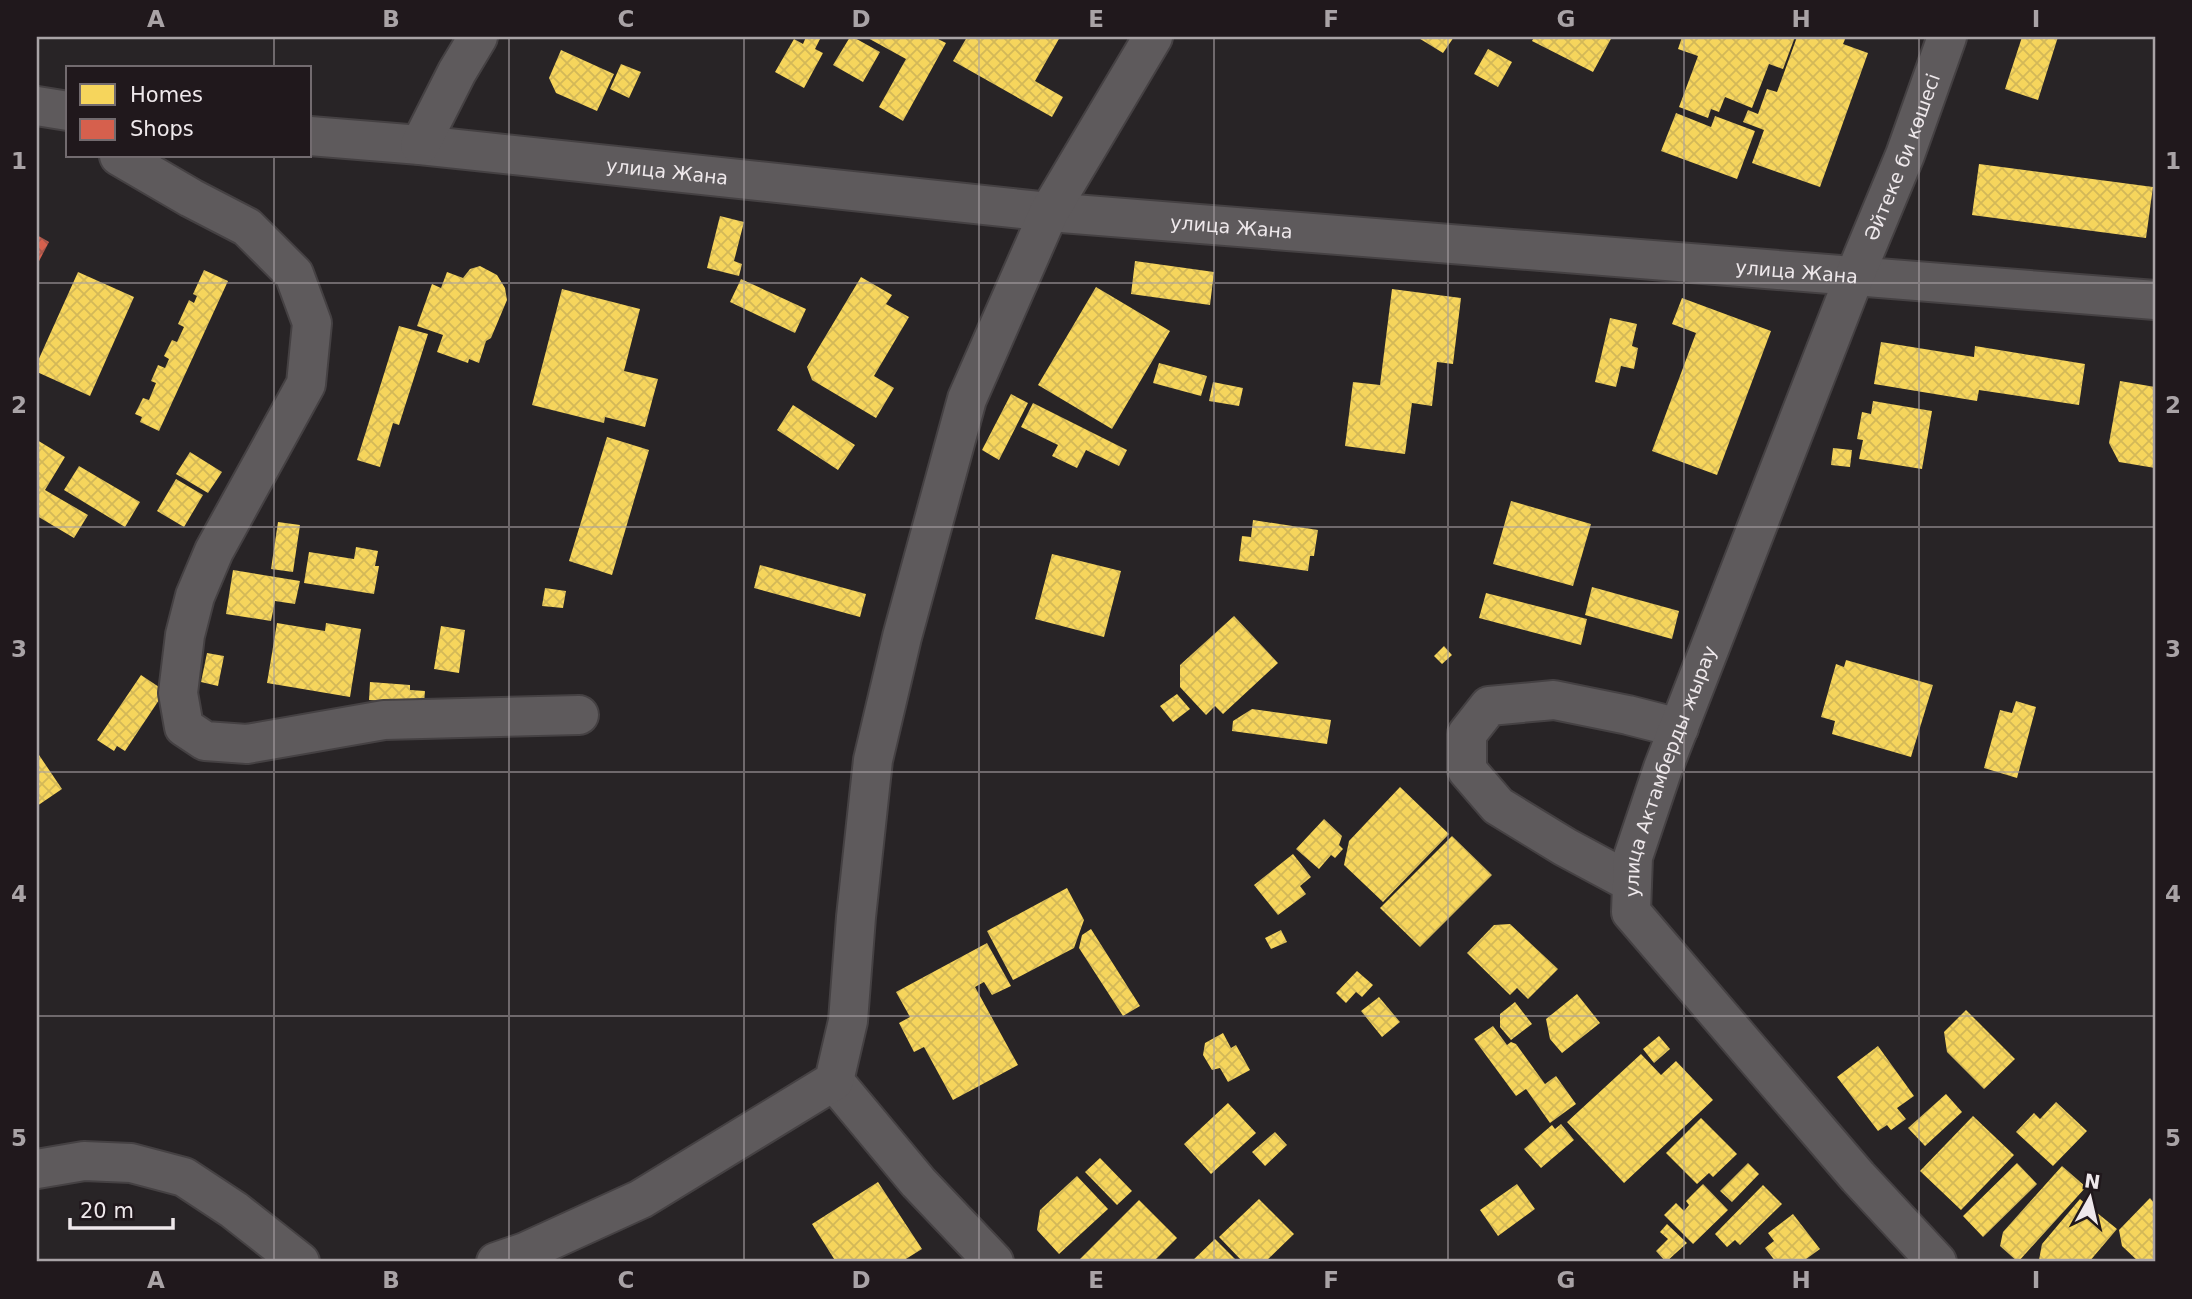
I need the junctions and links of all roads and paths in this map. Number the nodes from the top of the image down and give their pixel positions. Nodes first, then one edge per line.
1 (478, 37) edge
2 (1153, 37) edge
3 (1947, 37) edge
4 (312, 136) edge
5 (420, 145) junction
6 (122, 158) edge
7 (1049, 212) junction
8 (1855, 275) junction
9 (2155, 300) edge
10 (579, 715) dead end
11 (1679, 728) junction
12 (1632, 883) junction
13 (834, 1081) junction
14 (37, 1169) edge
15 (300, 1262) edge
16 (496, 1262) edge
17 (994, 1262) edge
18 (1937, 1262) edge

1 - 5 street
2 - 7 street
3 - 8 street, Әйтеке би көшесі
4 - 5 street, улица Жана
5 - 7 street, улица Жана
6 - 10 street
7 - 8 street, улица Жана
7 - 13 street
8 - 9 street, улица Жана
8 - 11 street, улица Актамберды жырау
11 - 12 street, улица Актамберды жырау
11 - 12 street
12 - 18 street, улица Актамберды жырау
13 - 16 street
13 - 17 street
14 - 15 street

